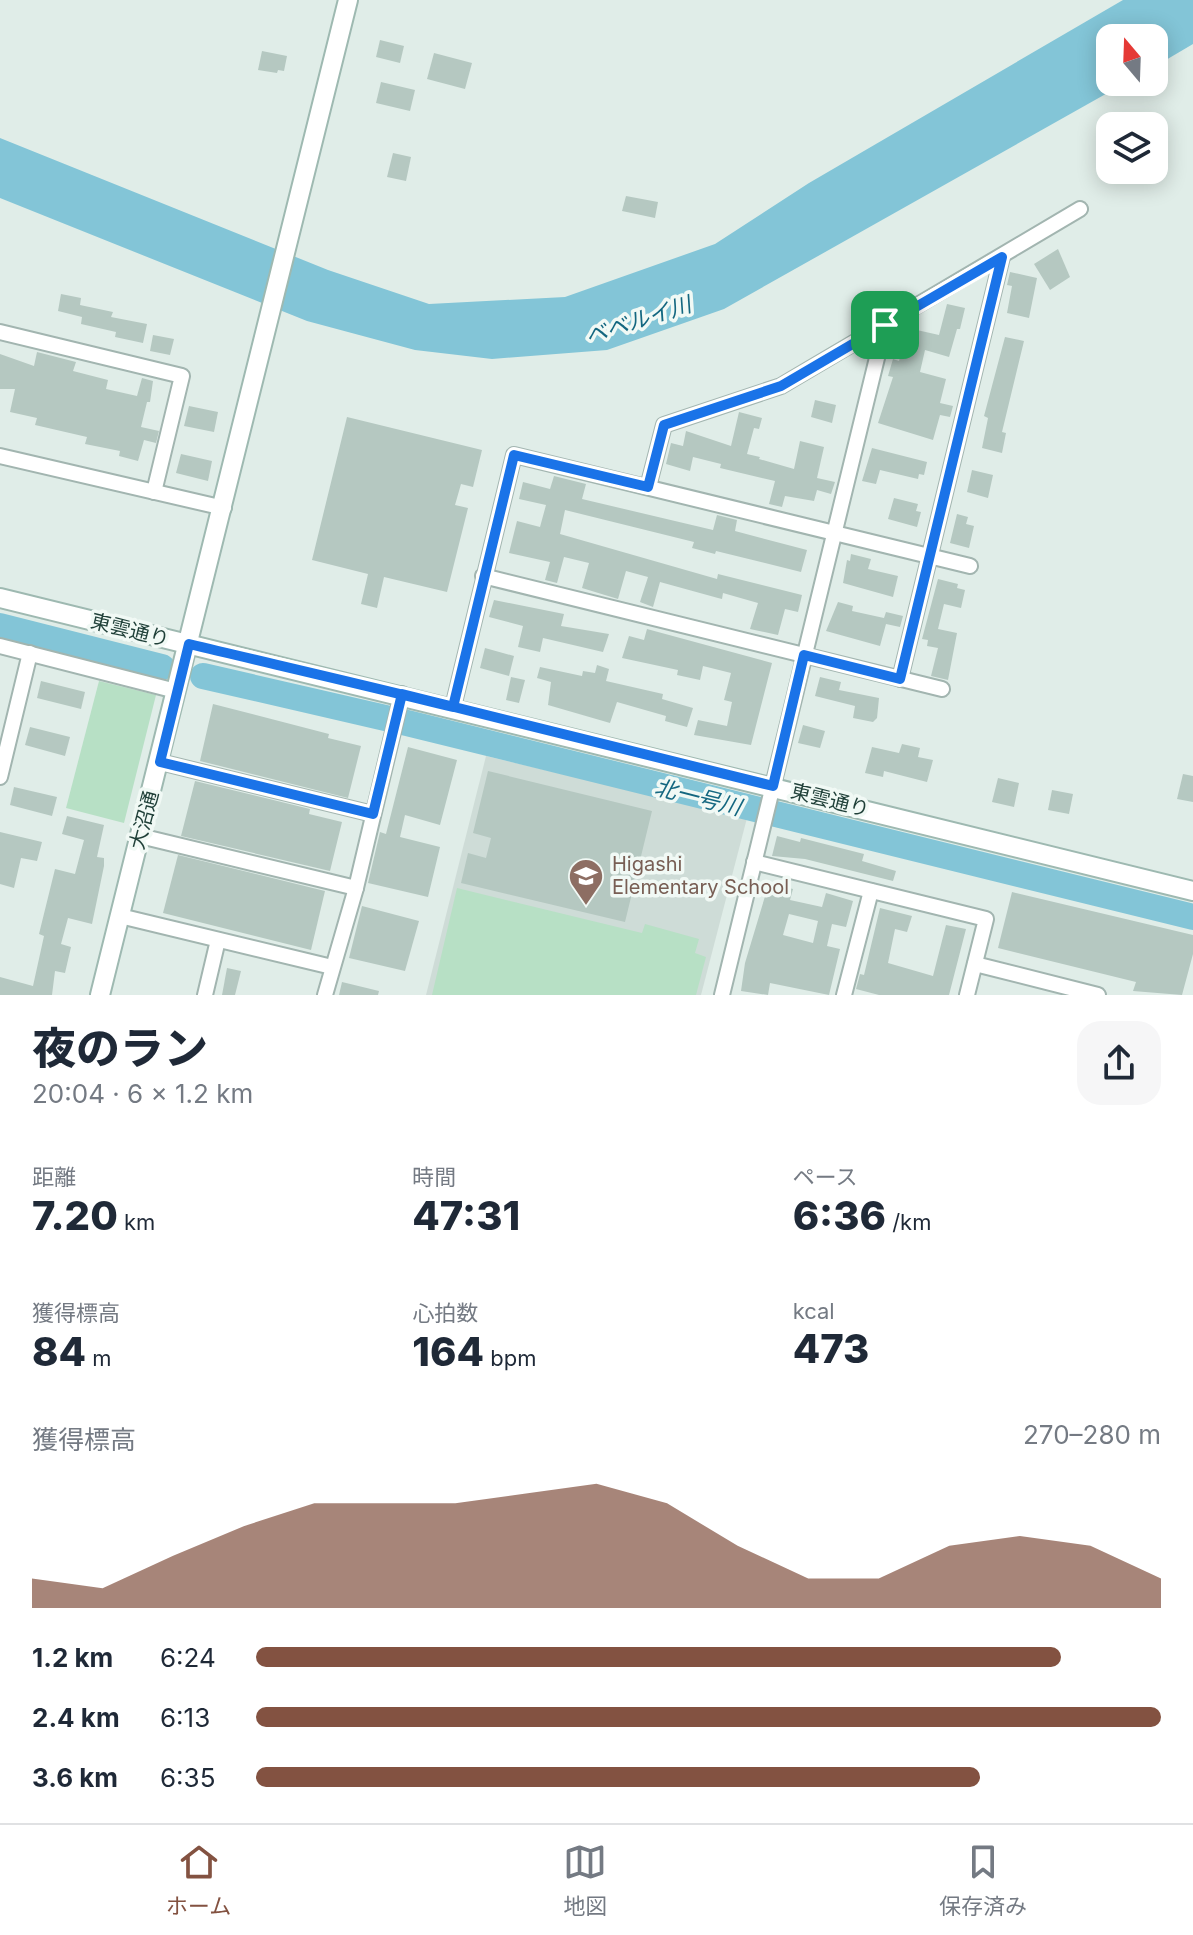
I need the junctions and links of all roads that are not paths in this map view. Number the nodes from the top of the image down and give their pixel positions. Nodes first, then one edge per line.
1 (348, 0) edge
2 (1080, 209) dead end
3 (1002, 257) junction
4 (885, 325) junction
5 (0, 332) edge
6 (0, 456) edge
7 (648, 487) junction
8 (154, 492) junction
9 (224, 508) junction
10 (836, 532) junction
11 (928, 555) junction
12 (970, 566) dead end
13 (483, 576) junction
14 (0, 598) edge
15 (189, 644) junction
16 (0, 646) edge
17 (30, 653) junction
18 (804, 655) junction
19 (900, 679) junction
20 (942, 689) dead end
21 (176, 691) junction
22 (402, 694) junction
23 (453, 707) junction
24 (160, 762) junction
25 (0, 777) edge
26 (770, 795) junction
27 (373, 814) junction
28 (140, 836) junction
29 (754, 862) junction
30 (356, 888) junction
31 (871, 891) junction
32 (1193, 891) edge
33 (120, 916) junction
34 (218, 940) junction
35 (975, 964) junction
36 (332, 967) junction
37 (100, 995) edge
38 (205, 995) edge
39 (325, 995) edge
40 (722, 995) edge
41 (844, 995) edge
42 (967, 995) edge
43 (1098, 995) edge

1 - 9 street, 大沼通
2 - 3 street
3 - 4 street
3 - 11 street
4 - 7 street
4 - 10 street
5 - 8 street
6 - 8 street
7 - 10 street
7 - 13 street
8 - 9 street
9 - 15 street, 大沼通
10 - 11 street
10 - 18 street
11 - 12 street
11 - 19 street
13 - 18 street
13 - 23 street
14 - 15 street, 東雲通り
15 - 21 street, 大沼通
15 - 22 street, 東雲通り
16 - 17 street
17 - 21 street
17 - 25 street
18 - 19 street
18 - 26 street
19 - 20 street
21 - 24 street, 大沼通
22 - 23 street, 東雲通り
22 - 27 street
23 - 26 street, 東雲通り
24 - 27 street
24 - 28 street, 大沼通
26 - 29 street
26 - 32 street, 東雲通り
27 - 30 street
28 - 30 street
28 - 33 street, 大沼通
29 - 31 street
29 - 40 street
30 - 36 street
31 - 35 street
31 - 41 street
33 - 34 street
33 - 37 street, 大沼通
34 - 36 street
34 - 38 street
35 - 42 street
35 - 43 street
36 - 39 street

